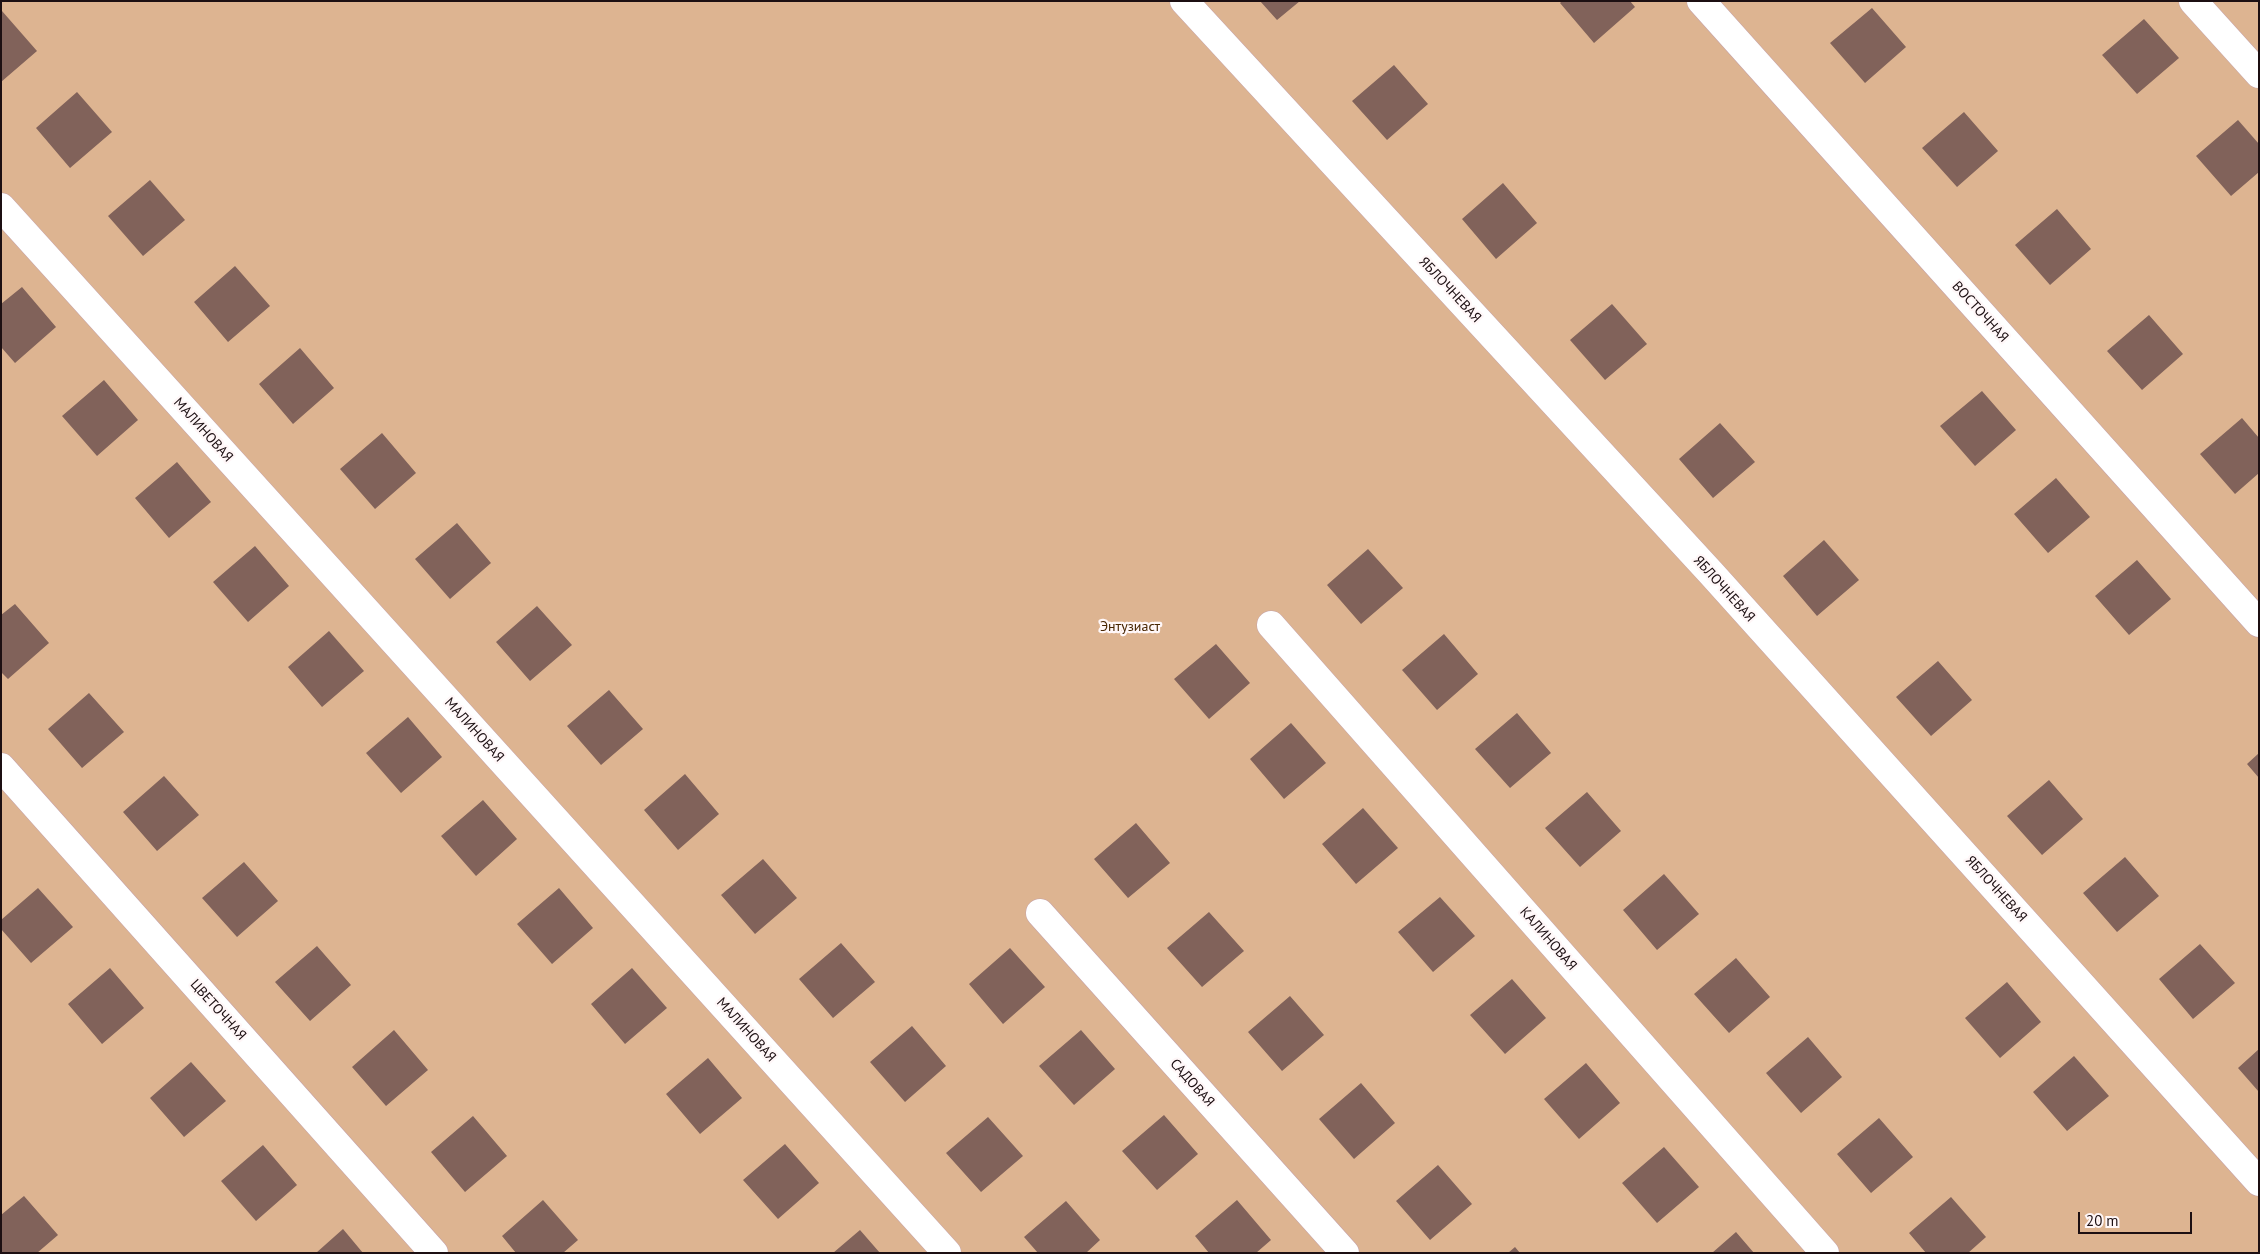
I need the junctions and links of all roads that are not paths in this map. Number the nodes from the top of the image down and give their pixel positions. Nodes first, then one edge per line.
1 (1184, 1) edge
2 (1701, 1) edge
3 (2193, 1) edge
4 (2259, 74) edge
5 (1, 207) edge
6 (2259, 623) edge
7 (1271, 625) dead end
8 (1, 767) edge
9 (1040, 914) dead end
10 (2259, 1182) edge
11 (434, 1253) edge
12 (947, 1253) edge
13 (1345, 1253) edge
14 (1826, 1253) edge

1 - 10 street, ЯБЛОЧНЕВАЯ
2 - 6 street, ВОСТОЧНАЯ
3 - 4 street
5 - 12 street, МАЛИНОВАЯ
7 - 14 street, КАЛИНОВАЯ
8 - 11 street, ЦВЕТОЧНАЯ
9 - 13 street, САДОВАЯ

